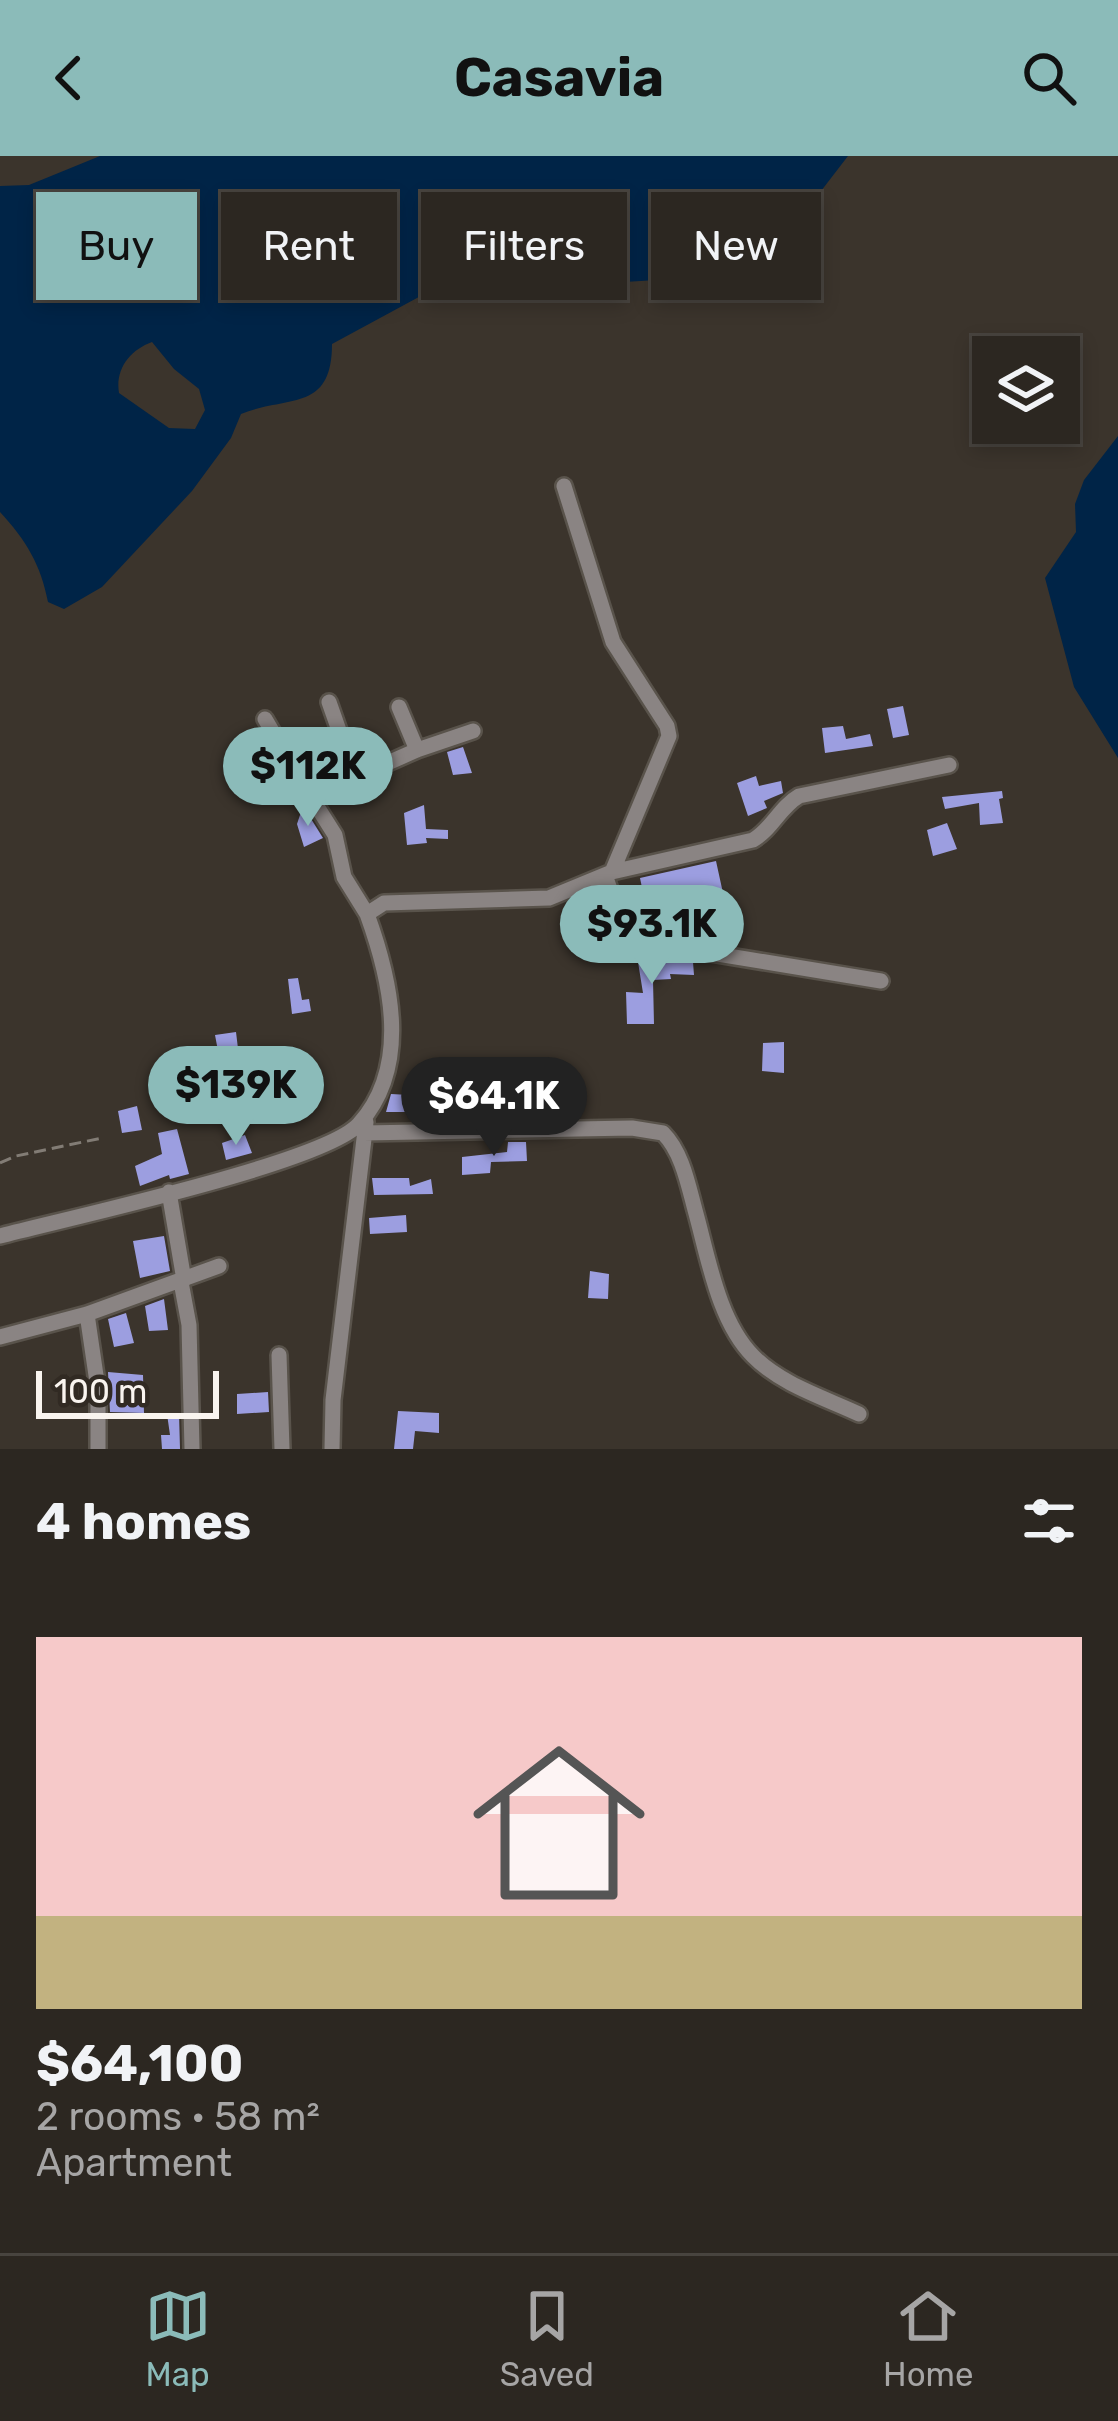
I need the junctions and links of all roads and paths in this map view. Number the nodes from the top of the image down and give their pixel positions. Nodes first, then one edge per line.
1 (563, 486) dead end
2 (329, 702) dead end
3 (400, 707) dead end
4 (266, 719) dead end
5 (473, 731) dead end
6 (416, 750) junction
7 (949, 765) dead end
8 (355, 776) junction
9 (311, 797) junction
10 (608, 874) junction
11 (368, 914) junction
12 (881, 981) dead end
13 (367, 1114) junction
14 (364, 1132) junction
15 (103, 1138) dead end
16 (0, 1163) edge
17 (169, 1192) junction
18 (0, 1236) edge
19 (219, 1266) dead end
20 (183, 1281) junction
21 (87, 1314) junction
22 (0, 1337) edge
23 (280, 1355) dead end
24 (859, 1414) dead end
25 (98, 1449) edge
26 (192, 1449) edge
27 (282, 1449) edge
28 (332, 1449) edge

1 - 10 street
2 - 8 street
3 - 6 street
4 - 9 street
5 - 6 street
6 - 8 street
7 - 10 street
8 - 9 street
9 - 11 street
10 - 11 street
10 - 12 street
11 - 13 street
13 - 14 street
13 - 17 street
14 - 24 street
14 - 28 street
15 - 16 path
17 - 18 street
17 - 20 street
19 - 20 street
20 - 21 street
20 - 26 street
21 - 22 street
21 - 25 street
23 - 27 street

